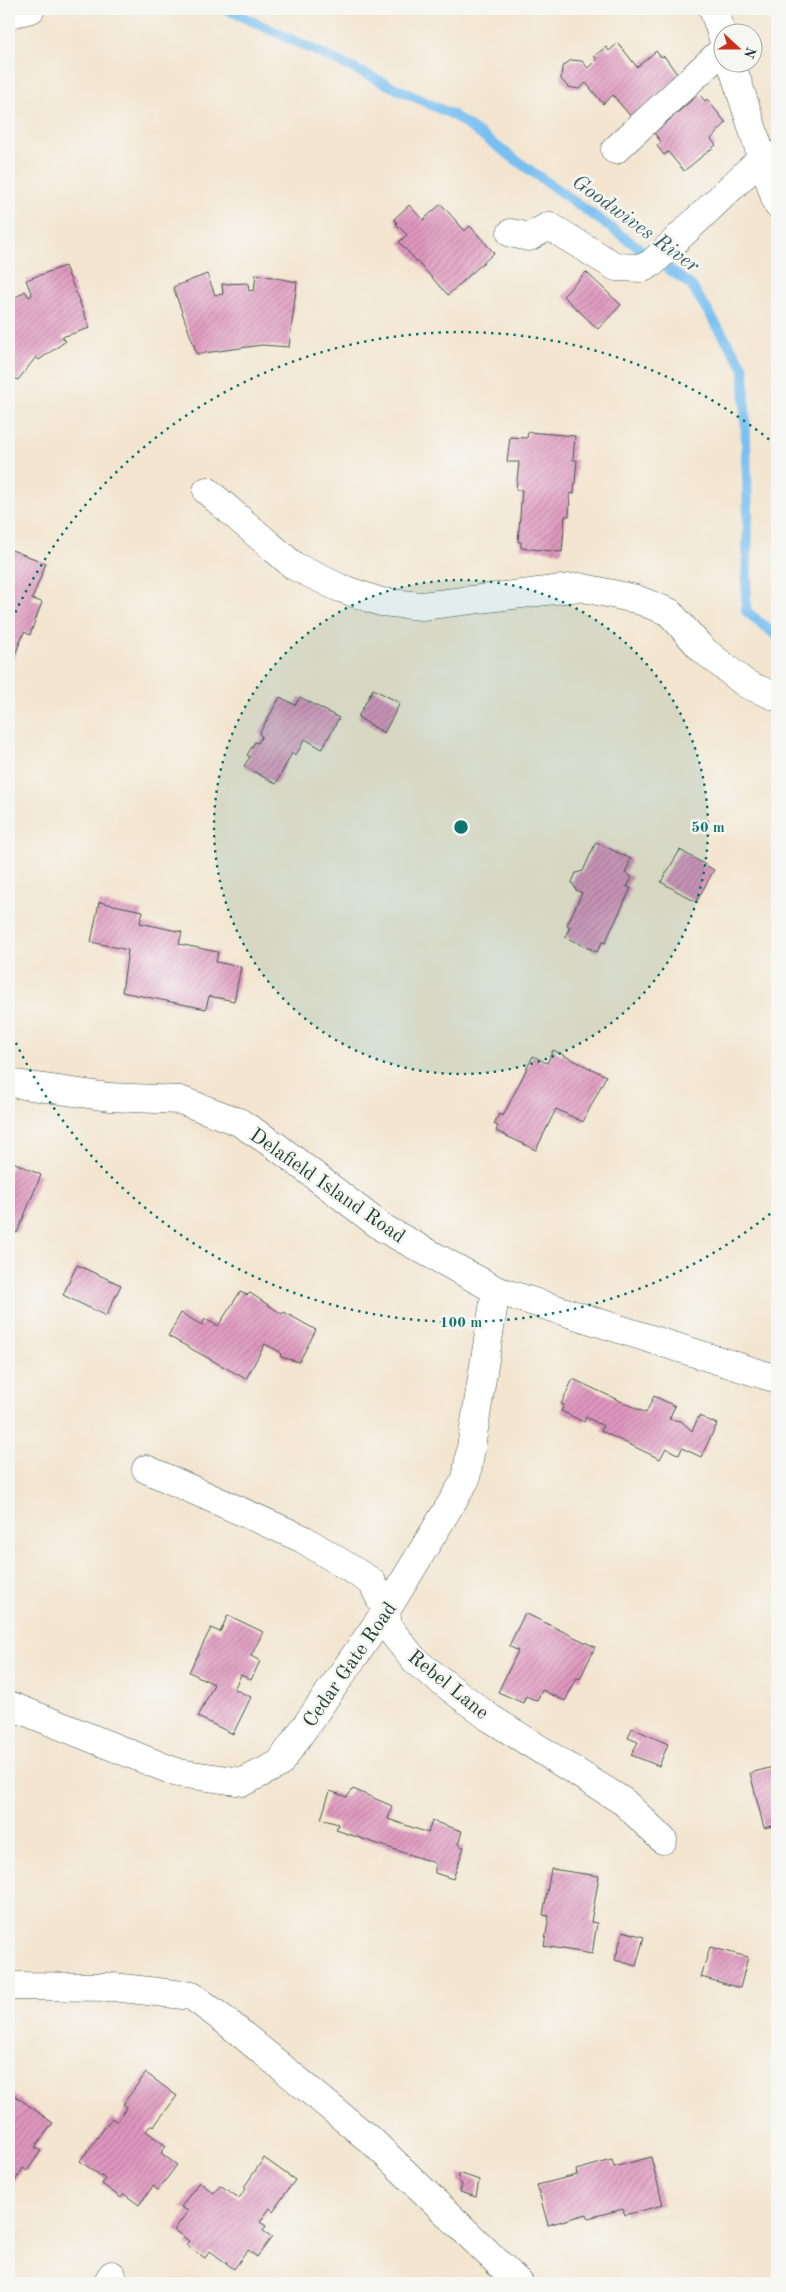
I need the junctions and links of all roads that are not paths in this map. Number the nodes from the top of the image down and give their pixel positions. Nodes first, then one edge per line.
1 (31, 9) edge
2 (713, 9) edge
3 (9, 14) edge
4 (717, 22) edge
5 (714, 58) edge
6 (734, 72) edge
7 (615, 150) dead end
8 (762, 158) junction
9 (777, 204) edge
10 (511, 233) dead end
11 (207, 491) dead end
12 (777, 697) edge
13 (9, 1083) edge
14 (496, 1290) junction
15 (777, 1379) edge
16 (146, 1469) dead end
17 (386, 1612) junction
18 (9, 1705) edge
19 (663, 1840) dead end
20 (9, 1986) edge
21 (519, 2283) edge

1 - 3 street
2 - 4 street
5 - 7 street
6 - 8 street
8 - 9 street
8 - 10 street
11 - 12 street
13 - 14 street, Delafield Island Road
14 - 15 street, Delafield Island Road
14 - 17 street, Cedar Gate Road
16 - 17 street, Rebel Lane
17 - 18 street, Cedar Gate Road
17 - 19 street, Rebel Lane
20 - 21 street

